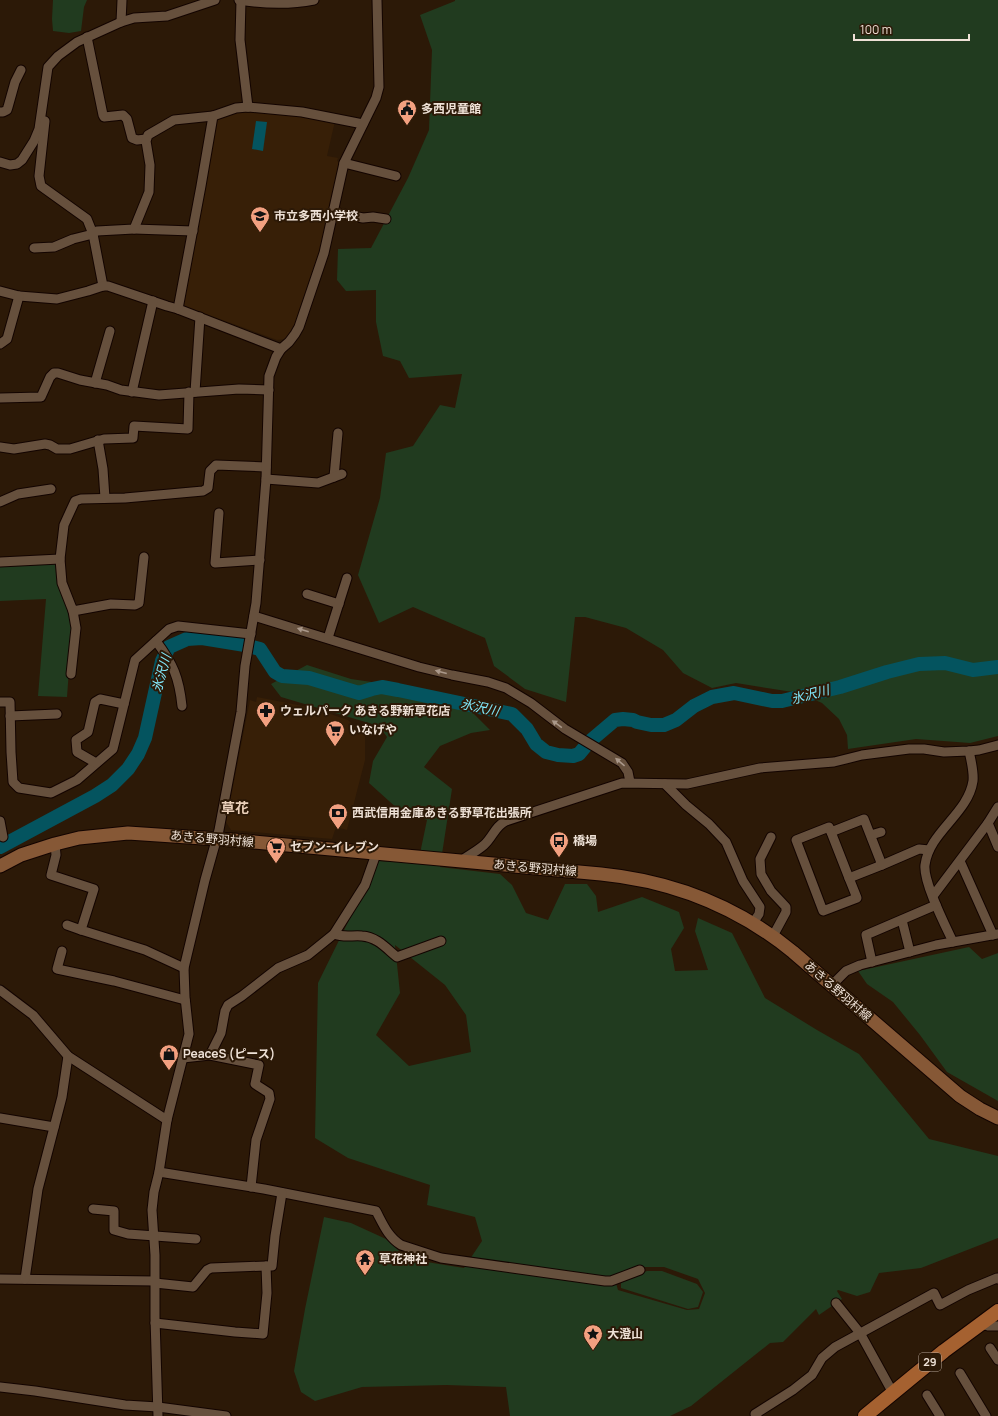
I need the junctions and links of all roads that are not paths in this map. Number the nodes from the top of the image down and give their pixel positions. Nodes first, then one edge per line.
1 (122, 0) edge
2 (215, 0) edge
3 (240, 0) edge
4 (314, 0) edge
5 (377, 0) edge
6 (121, 22) junction
7 (87, 36) junction
8 (21, 70) dead end
9 (42, 106) junction
10 (248, 107) junction
11 (0, 112) edge
12 (213, 116) junction
13 (363, 124) junction
14 (146, 139) junction
15 (0, 162) edge
16 (344, 163) junction
17 (396, 176) dead end
18 (333, 212) junction
19 (386, 219) dead end
20 (134, 229) junction
21 (192, 230) junction
22 (93, 234) junction
23 (34, 248) dead end
24 (103, 286) junction
25 (0, 291) edge
26 (19, 296) junction
27 (153, 302) junction
28 (178, 309) junction
29 (200, 317) junction
30 (110, 331) dead end
31 (0, 344) edge
32 (281, 349) junction
33 (95, 383) junction
34 (269, 390) junction
35 (132, 392) junction
36 (192, 392) junction
37 (0, 398) edge
38 (338, 433) dead end
39 (98, 440) junction
40 (0, 447) edge
41 (266, 467) junction
42 (266, 479) junction
43 (51, 489) dead end
44 (105, 498) junction
45 (0, 502) edge
46 (219, 513) dead end
47 (144, 557) dead end
48 (60, 559) junction
49 (260, 560) junction
50 (0, 562) edge
51 (347, 578) dead end
52 (307, 594) dead end
53 (339, 604) junction
54 (72, 611) junction
55 (254, 616) junction
56 (251, 637) junction
57 (328, 638) junction
58 (159, 645) junction
59 (71, 674) dead end
60 (0, 702) edge
61 (124, 704) junction
62 (182, 706) dead end
63 (58, 714) dead end
64 (10, 716) junction
65 (998, 745) edge
66 (969, 751) junction
67 (96, 763) junction
68 (630, 782) junction
69 (665, 784) junction
70 (998, 807) edge
71 (0, 821) edge
72 (988, 823) junction
73 (831, 832) junction
74 (881, 832) dead end
75 (871, 836) junction
76 (3, 837) dead end
77 (771, 837) dead end
78 (216, 839) junction
79 (55, 844) junction
80 (998, 847) edge
81 (929, 850) junction
82 (376, 854) junction
83 (460, 861) junction
84 (960, 861) junction
85 (882, 865) junction
86 (0, 866) edge
87 (849, 878) junction
88 (935, 901) junction
89 (902, 920) junction
90 (753, 923) junction
91 (67, 925) dead end
92 (81, 930) junction
93 (334, 934) junction
94 (996, 935) edge
95 (772, 936) junction
96 (441, 941) dead end
97 (953, 942) junction
98 (62, 951) dead end
99 (910, 952) junction
100 (872, 962) junction
101 (184, 968) junction
102 (832, 985) junction
103 (0, 990) edge
104 (185, 1000) junction
105 (210, 1055) junction
106 (68, 1056) junction
107 (183, 1058) junction
108 (0, 1118) edge
109 (998, 1118) edge
110 (167, 1120) junction
111 (54, 1127) junction
112 (159, 1172) junction
113 (251, 1187) junction
114 (282, 1192) junction
115 (92, 1209) dead end
116 (153, 1235) junction
117 (196, 1239) dead end
118 (266, 1266) junction
119 (640, 1270) dead end
120 (0, 1279) edge
121 (25, 1279) junction
122 (998, 1279) edge
123 (155, 1282) junction
124 (836, 1303) dead end
125 (998, 1311) edge
126 (155, 1323) junction
127 (981, 1324) junction
128 (998, 1326) edge
129 (860, 1333) junction
130 (990, 1348) dead end
131 (998, 1360) edge
132 (960, 1372) dead end
133 (0, 1387) edge
134 (893, 1393) junction
135 (927, 1395) dead end
136 (158, 1412) edge
137 (219, 1416) edge
138 (226, 1416) edge
139 (757, 1416) edge
140 (865, 1416) edge
141 (940, 1416) edge
142 (986, 1416) edge

1 - 6 street
2 - 6 street
3 - 4 street
3 - 10 street
5 - 13 street
6 - 7 street
7 - 9 street
7 - 14 street
8 - 11 street
9 - 15 street
9 - 22 street
10 - 12 street
10 - 13 street
12 - 14 street
12 - 21 street
13 - 16 street
14 - 20 street
16 - 17 street
16 - 18 street
18 - 19 street
18 - 32 street
20 - 21 street
20 - 22 street
21 - 28 street
22 - 23 street
22 - 24 street
24 - 26 street
24 - 27 street
25 - 26 street
26 - 31 street
27 - 28 street
27 - 35 street
28 - 29 street
29 - 32 street
29 - 36 street
30 - 33 street
32 - 34 street
33 - 35 street
33 - 37 street
34 - 36 street
34 - 41 street
35 - 36 street
36 - 39 street
38 - 42 street
39 - 40 street
39 - 44 street
41 - 42 street
41 - 44 street
42 - 49 street
43 - 45 street
44 - 48 street
46 - 49 street
47 - 54 street
48 - 50 street
48 - 54 street
49 - 55 street
51 - 53 street
52 - 53 street
53 - 57 street
54 - 59 street
55 - 56 street
57 -> 55 street
56 - 58 street
56 - 78 street
68 -> 57 street
58 - 61 street
58 - 62 street
60 - 64 street
61 - 67 street
61 - 67 street
63 - 64 street
64 - 67 street
65 - 66 street
66 - 69 street
66 - 81 street
68 - 69 street
68 - 83 street
69 - 90 street
70 - 72 street
71 - 76 street
72 - 80 street
72 - 84 street
73 - 75 street
73 - 87 street
73 - 87 street
74 - 75 street
75 - 85 street
77 - 95 street
78 - 79 main road, あきる野羽村線
78 - 82 main road, あきる野羽村線
78 - 101 street
79 - 86 main road, あきる野羽村線
79 - 92 street
81 - 85 street
81 - 88 street
82 - 83 main road, あきる野羽村線
82 - 93 street
83 - 90 main road, あきる野羽村線
84 - 88 street
84 - 94 street
85 - 87 street
88 - 89 street
88 - 97 street
89 - 99 street
89 - 100 street
90 - 95 main road, あきる野羽村線
91 - 92 street
92 - 101 street
93 - 96 street
93 - 105 street
94 - 97 street
95 - 102 main road, あきる野羽村線
97 - 99 street
98 - 104 street
99 - 100 street
100 - 102 street
101 - 104 street
102 - 109 main road, あきる野羽村線
103 - 106 street
104 - 107 street
105 - 107 street
105 - 113 street
106 - 110 street
106 - 111 street
107 - 110 street
108 - 111 street
110 - 112 street
111 - 121 street
112 - 113 street
112 - 116 street
113 - 114 street
114 - 118 street
114 - 119 street
115 - 116 street
116 - 117 street
116 - 123 street
118 - 123 street
118 - 126 street
120 - 121 street
121 - 123 street
122 - 129 street
123 - 126 street
124 - 129 street
125 - 127 main road, 29
126 - 136 street
127 - 128 street
127 - 134 main road, 29
129 - 134 street
129 - 139 street
130 - 131 street
132 - 142 street
133 - 136 street
134 - 140 main road, 29
135 - 141 street
136 - 137 street
137 - 138 street

